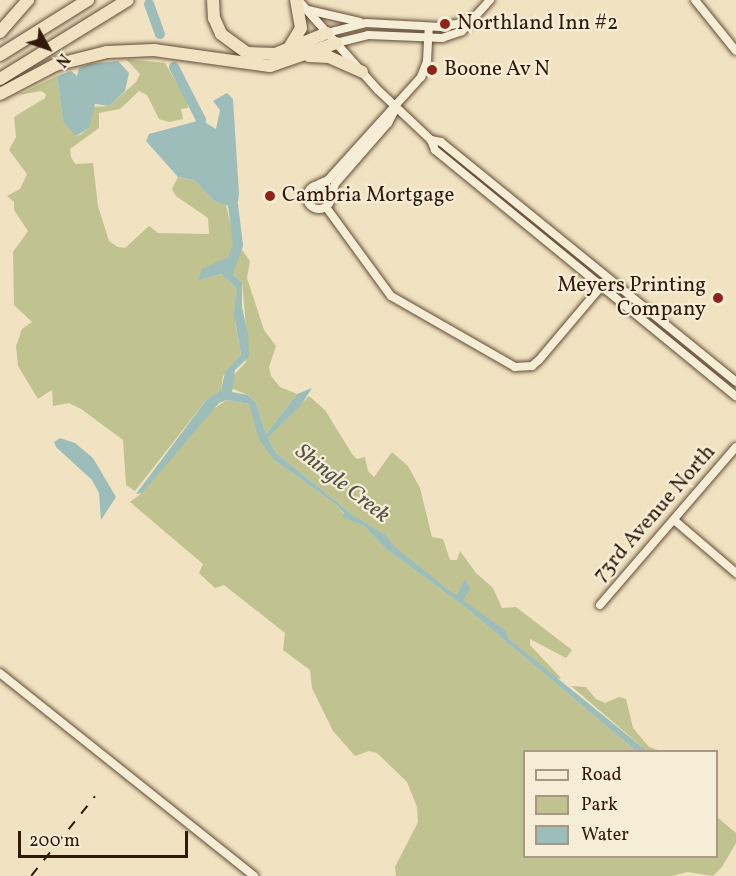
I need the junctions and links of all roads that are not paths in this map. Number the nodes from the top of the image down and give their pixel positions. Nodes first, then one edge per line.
1 (28, 0) edge
2 (88, 0) edge
3 (128, 0) edge
4 (213, 0) edge
5 (490, 0) edge
6 (696, 0) edge
7 (300, 3) edge
8 (467, 22) junction
9 (366, 23) junction
10 (429, 27) junction
11 (0, 32) edge
12 (332, 38) junction
13 (429, 40) junction
14 (736, 51) edge
15 (279, 53) junction
16 (0, 55) edge
17 (298, 57) junction
18 (362, 72) junction
19 (0, 79) edge
20 (0, 94) edge
21 (395, 108) junction
22 (431, 140) junction
23 (319, 184) junction
24 (332, 195) junction
25 (326, 207) junction
26 (609, 278) junction
27 (602, 286) junction
28 (736, 382) edge
29 (736, 396) edge
30 (736, 447) edge
31 (674, 520) junction
32 (736, 573) edge
33 (600, 605) dead end
34 (0, 673) edge
35 (254, 876) edge

1 - 11 highway
2 - 16 highway
3 - 19 highway
4 - 15 highway
5 - 8 street
6 - 14 street
7 - 9 street
7 - 12 street
7 - 15 highway
8 - 10 street
8 - 13 street
9 - 10 street
9 - 12 street
10 - 13 street
12 - 13 street
12 - 15 highway
12 - 17 highway
12 - 18 street
13 - 21 street
17 - 18 highway
17 - 20 highway
18 - 21 street
21 - 22 street
21 - 23 street
21 - 24 street
22 - 26 street
22 - 27 street
23 - 24 street
23 - 25 street
24 - 25 street
25 - 27 street
26 - 27 street
26 - 28 street
27 - 29 street
30 - 31 street, 73rd Avenue North
31 - 32 street
31 - 33 street, 73rd Avenue North
34 - 35 street

